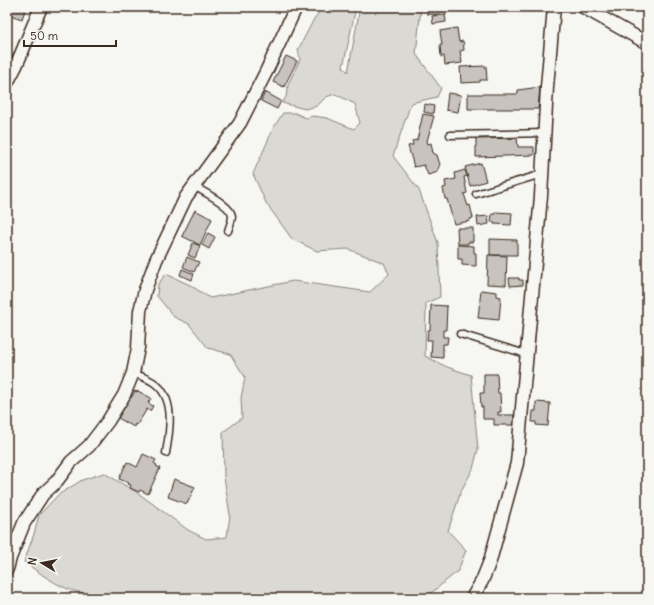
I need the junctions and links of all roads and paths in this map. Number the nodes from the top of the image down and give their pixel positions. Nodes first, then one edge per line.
1 (40, 7) edge
2 (296, 7) edge
3 (554, 7) edge
4 (583, 7) edge
5 (647, 43) edge
6 (7, 82) edge
7 (545, 133) junction
8 (450, 135) dead end
9 (542, 174) junction
10 (193, 185) junction
11 (476, 194) dead end
12 (228, 231) dead end
13 (460, 334) dead end
14 (526, 354) junction
15 (133, 373) junction
16 (166, 453) dead end
17 (7, 569) edge
18 (472, 598) edge

1 - 6 street
2 - 10 street
3 - 7 street
4 - 5 street
7 - 8 lane
7 - 9 street
9 - 11 lane
9 - 14 street
10 - 12 lane
10 - 15 street
13 - 14 lane
14 - 18 street
15 - 16 lane
15 - 17 street

